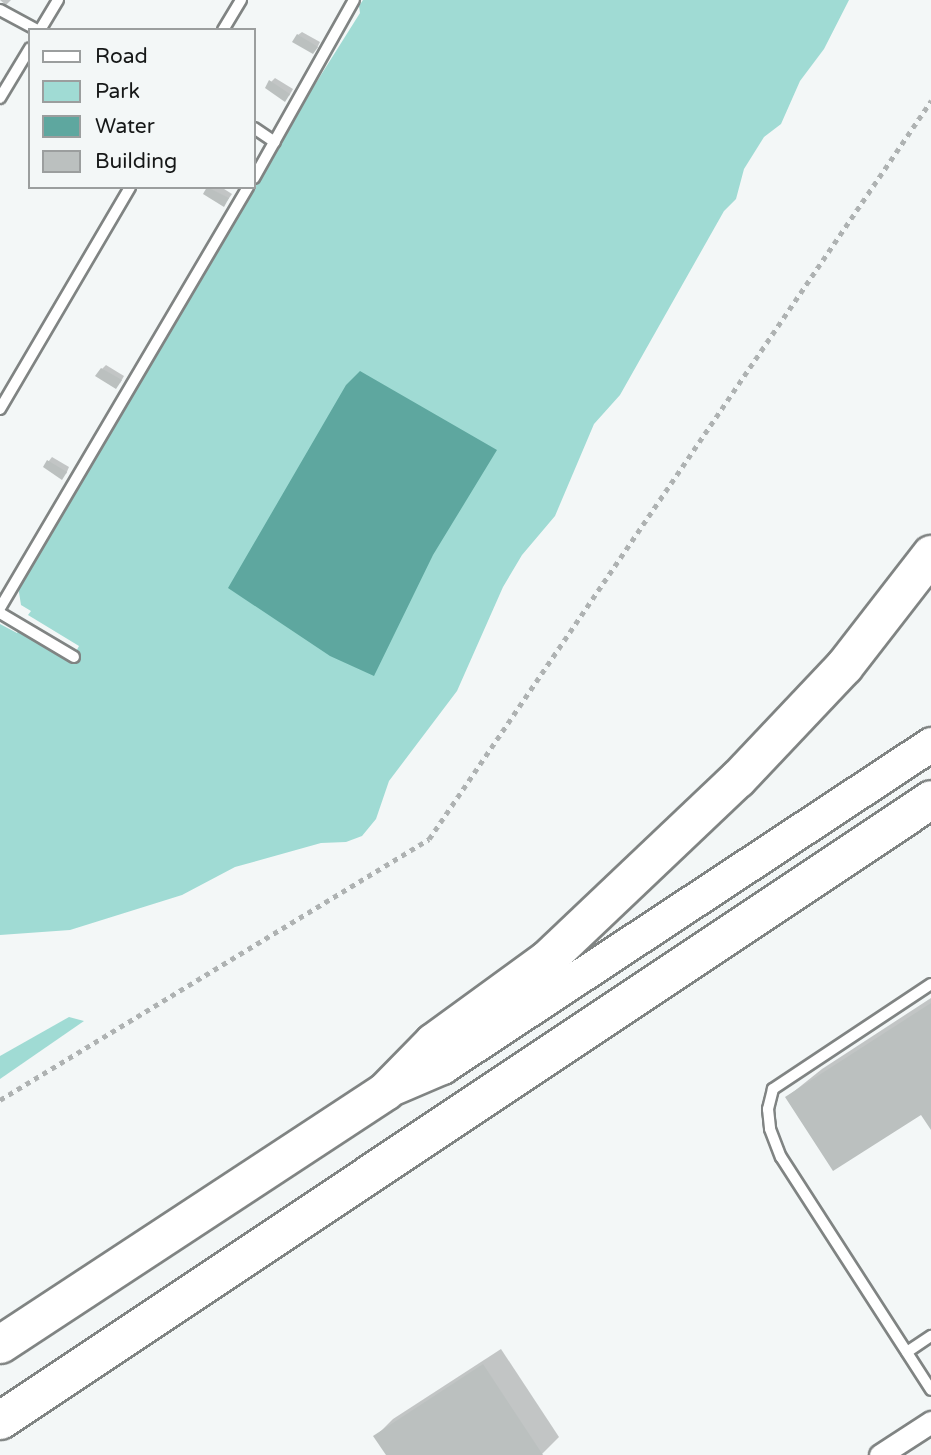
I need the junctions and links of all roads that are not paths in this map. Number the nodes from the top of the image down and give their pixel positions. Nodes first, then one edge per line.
1 (58, 0) edge
2 (241, 0) edge
3 (354, 0) edge
4 (0, 10) edge
5 (35, 28) edge
6 (40, 28) edge
7 (224, 28) edge
8 (28, 51) edge
9 (0, 98) edge
10 (256, 129) edge
11 (275, 142) junction
12 (256, 175) edge
13 (129, 189) edge
14 (247, 189) edge
15 (0, 409) edge
16 (931, 554) edge
17 (0, 610) edge
18 (74, 657) dead end
19 (931, 744) edge
20 (931, 799) edge
21 (931, 984) edge
22 (384, 1091) junction
23 (931, 1336) edge
24 (0, 1344) edge
25 (907, 1352) junction
26 (931, 1390) edge
27 (0, 1420) edge
28 (931, 1422) edge
29 (880, 1455) edge

1 - 6 lane
2 - 7 lane
3 - 11 lane
4 - 5 lane
8 - 9 lane
10 - 11 lane
11 - 12 lane
13 - 15 lane
14 - 17 lane
16 - 22 highway
17 - 18 lane
19 - 22 highway
20 - 27 highway
21 - 25 lane
22 - 24 highway
23 - 25 lane
25 - 26 lane
28 - 29 street

